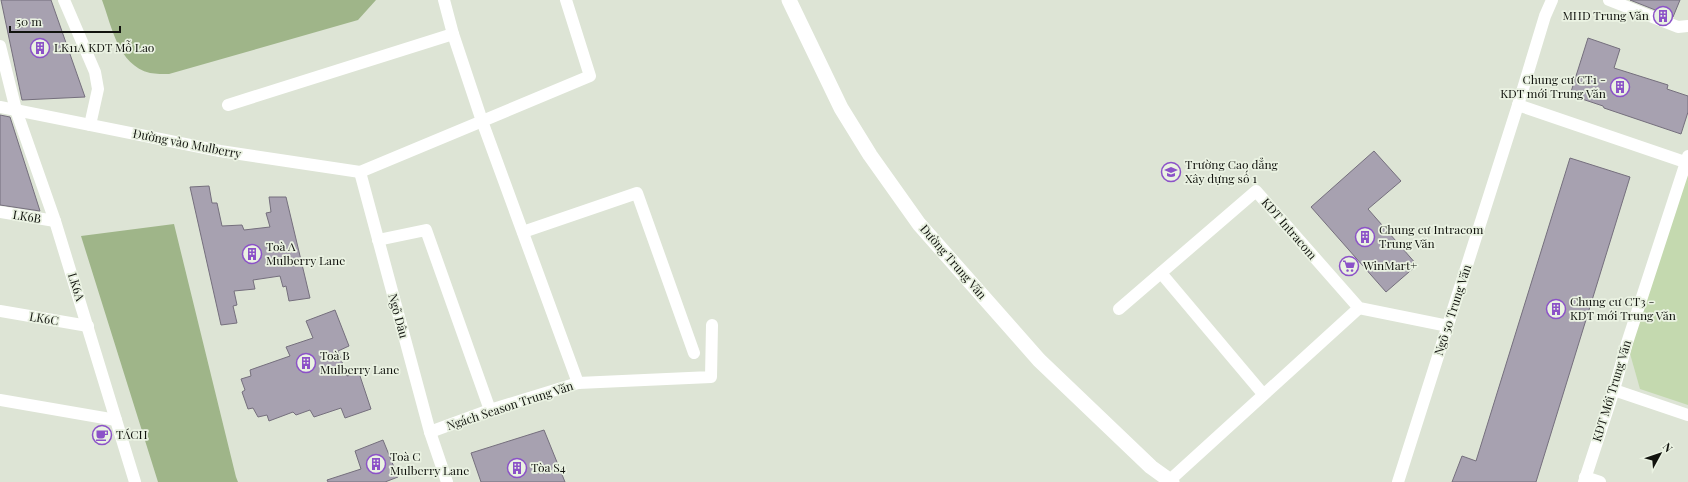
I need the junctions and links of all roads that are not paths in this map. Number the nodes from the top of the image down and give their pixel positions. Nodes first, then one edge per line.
1 (64, 0) edge
2 (444, 0) edge
3 (566, 0) edge
4 (790, 0) edge
5 (1552, 0) edge
6 (1609, 0) edge
7 (1688, 26) edge
8 (453, 34) junction
9 (0, 46) edge
10 (228, 105) dead end
11 (1518, 105) junction
12 (0, 107) edge
13 (16, 110) junction
14 (482, 121) junction
15 (90, 125) junction
16 (1687, 161) edge
17 (360, 172) junction
18 (0, 212) edge
19 (55, 221) junction
20 (523, 232) junction
21 (378, 240) junction
22 (1161, 273) junction
23 (1359, 308) junction
24 (1119, 309) dead end
25 (0, 311) edge
26 (712, 324) dead end
27 (88, 326) junction
28 (1448, 326) junction
29 (694, 354) dead end
30 (578, 383) junction
31 (1614, 390) junction
32 (1263, 394) junction
33 (0, 400) edge
34 (490, 410) junction
35 (1688, 415) edge
36 (116, 420) junction
37 (430, 432) junction
38 (1584, 480) edge
39 (1171, 481) edge
40 (135, 482) edge
41 (447, 482) edge
42 (1398, 482) edge
43 (1600, 482) edge

1 - 15 street
2 - 8 street
3 - 14 street
4 - 39 street, Đường Trung Văn
5 - 11 street, Ngõ 50 Trung Văn
6 - 7 street
8 - 10 street
8 - 14 street
9 - 13 street, LK6A
11 - 16 street, KĐT Mới Trung Văn
11 - 28 street, Ngõ 50 Trung Văn
12 - 13 street
13 - 15 street, Đường vào Mulberry
13 - 19 street, LK6A
14 - 17 street
14 - 20 street
15 - 17 street, Đường vào Mulberry
16 - 31 street, KĐT Mới Trung Văn
17 - 21 street, Ngõ Dâu
18 - 19 street, LK6B
19 - 27 street, LK6A
20 - 29 street
20 - 30 street
21 - 34 street
21 - 37 street, Ngõ Dâu
22 - 23 street, KĐT Intracom
22 - 24 street, KĐT Intracom
22 - 32 street
23 - 28 street
23 - 32 street
25 - 27 street, LK6C
26 - 30 street, Ngách Season Trung Văn
27 - 36 street, LK6A
28 - 42 street, Ngõ 50 Trung Văn
30 - 34 street, Ngách Season Trung Văn
31 - 35 street
31 - 38 street, KĐT Mới Trung Văn
32 - 39 street
33 - 36 street
34 - 37 street, Ngách Season Trung Văn
36 - 40 street, LK6A
37 - 41 street, Ngõ Dâu
38 - 43 street

